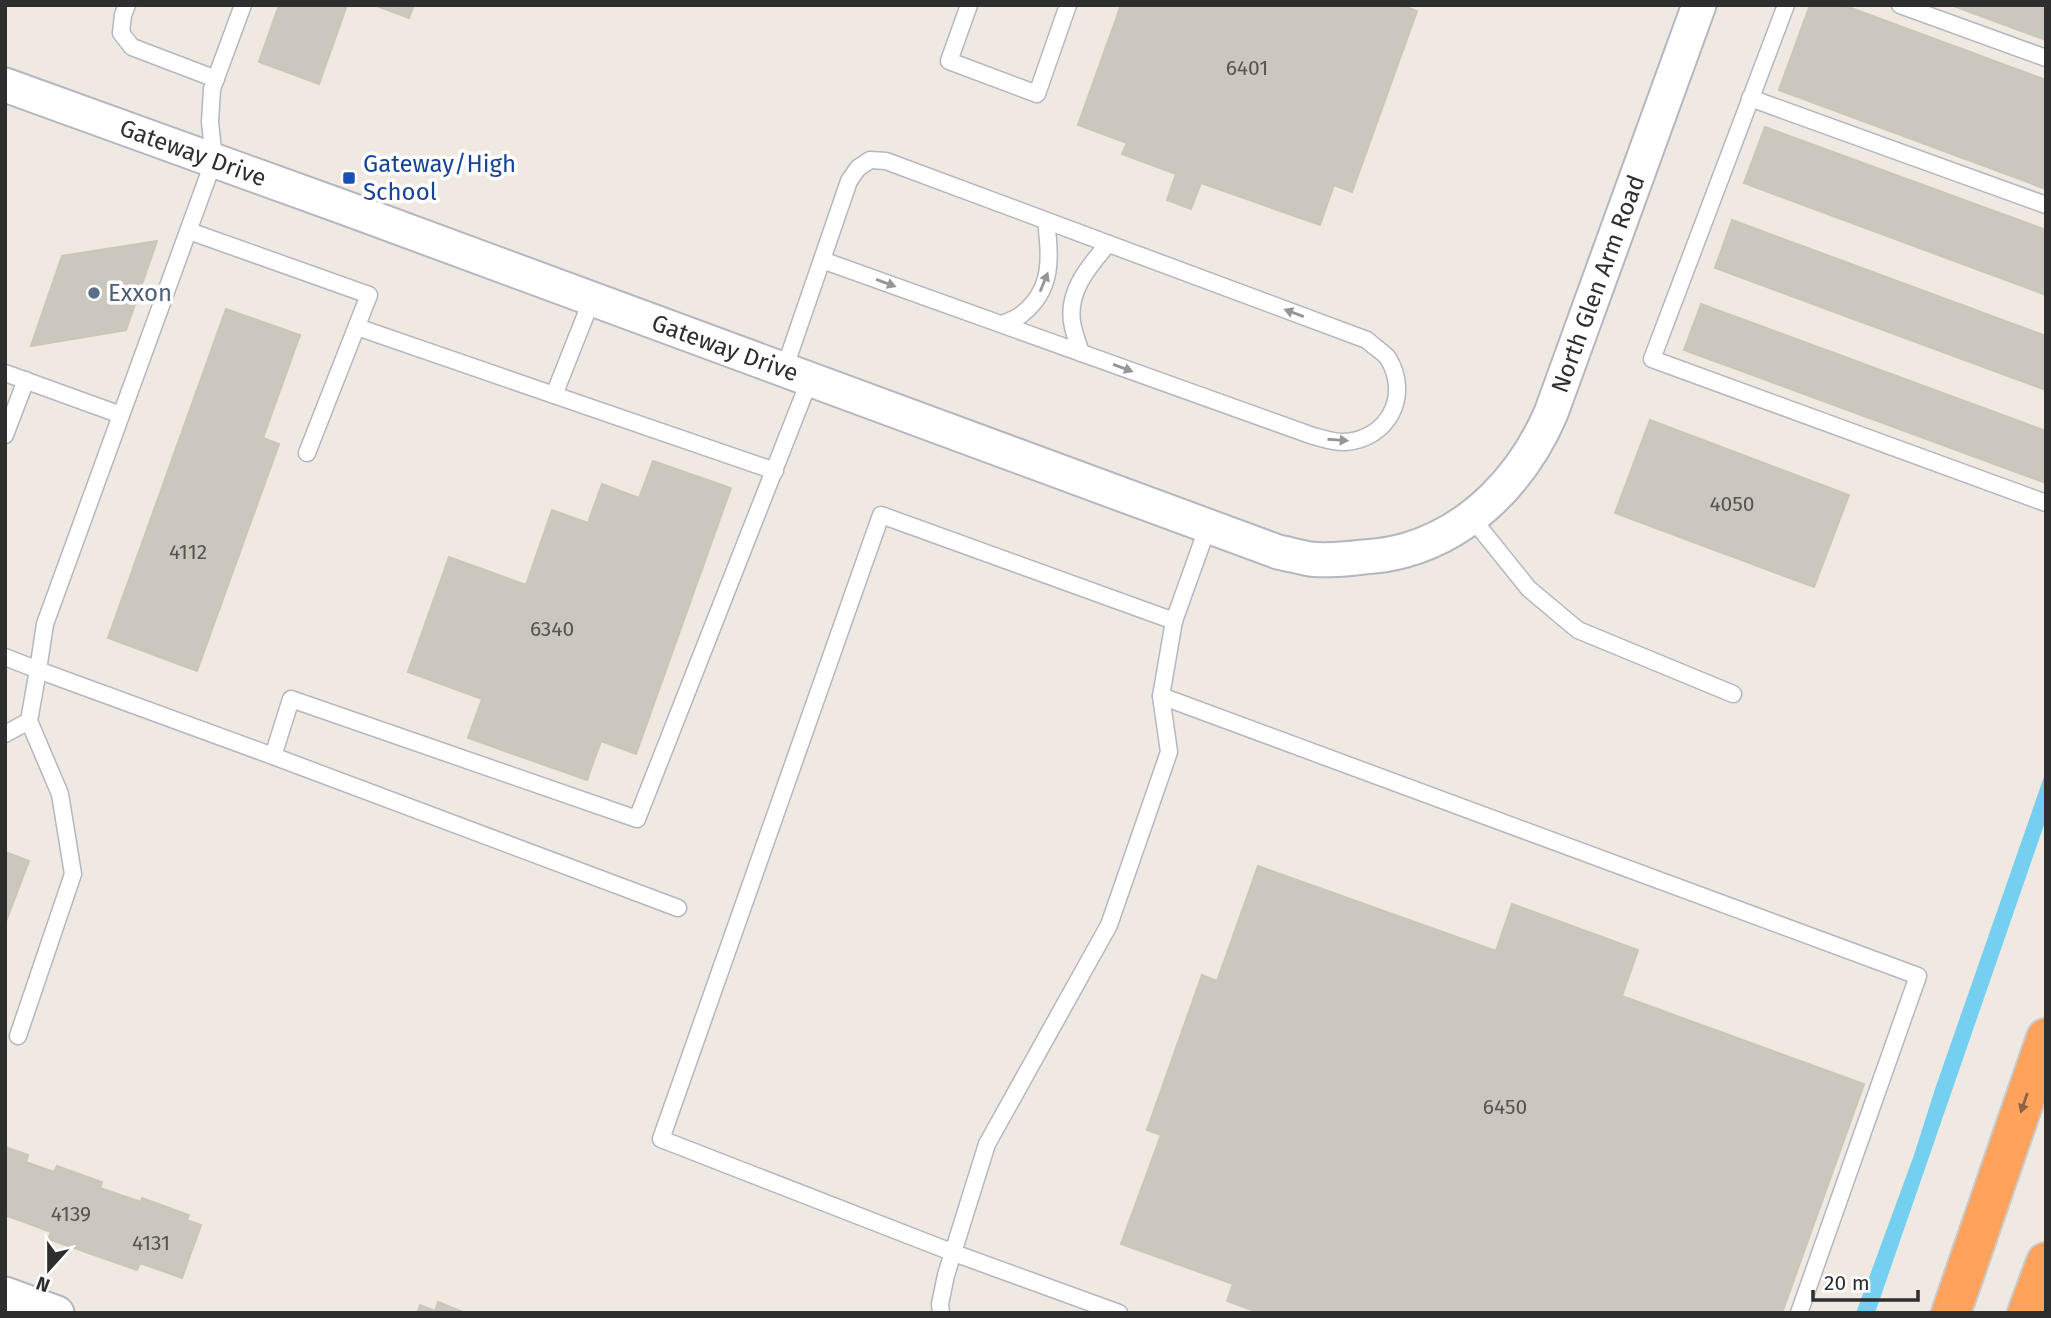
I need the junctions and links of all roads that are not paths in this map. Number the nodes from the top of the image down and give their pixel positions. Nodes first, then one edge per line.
1 (127, 5) edge
2 (243, 5) edge
3 (968, 5) edge
4 (1068, 5) edge
5 (1699, 5) edge
6 (1786, 5) edge
7 (1900, 5) edge
8 (2046, 58) edge
9 (216, 79) junction
10 (5, 85) edge
11 (1751, 98) junction
12 (214, 160) junction
13 (2046, 205) edge
14 (1046, 221) junction
15 (189, 231) junction
16 (1108, 244) junction
17 (822, 260) junction
18 (592, 299) junction
19 (1002, 324) junction
20 (357, 327) junction
21 (1081, 353) junction
22 (5, 373) edge
23 (797, 374) junction
24 (26, 380) junction
25 (554, 395) junction
26 (121, 415) junction
27 (5, 435) edge
28 (307, 453) dead end
29 (775, 471) junction
30 (2046, 503) edge
31 (1460, 525) junction
32 (1208, 526) junction
33 (1174, 621) junction
34 (5, 657) edge
35 (38, 670) junction
36 (1733, 694) dead end
37 (1161, 696) junction
38 (29, 721) junction
39 (5, 734) edge
40 (274, 756) junction
41 (678, 908) dead end
42 (18, 1036) dead end
43 (2046, 1038) edge
44 (954, 1253) junction
45 (2046, 1262) edge
46 (5, 1294) edge
47 (57, 1313) edge
48 (941, 1313) edge
49 (1119, 1313) edge
50 (1799, 1313) edge
51 (1951, 1313) edge
52 (2027, 1313) edge

1 - 9 lane
2 - 9 lane
3 - 4 lane
5 - 31 street, North Glen Arm Road
6 - 11 lane
7 - 8 lane
9 - 12 lane
10 - 12 street, Gateway Drive
11 - 13 lane
11 - 30 lane
12 - 15 lane
12 - 18 street, Gateway Drive
14 - 16 lane
14 - 17 lane
19 -> 14 lane
15 - 20 lane
15 - 26 lane
16 - 21 lane
21 -> 16 lane
17 -> 19 lane
17 - 23 lane
18 - 23 street, Gateway Drive
18 - 25 lane
19 - 21 lane
20 - 25 lane
20 - 28 lane
22 - 24 lane
23 - 29 lane
23 - 32 street, Gateway Drive
24 - 26 lane
24 - 27 lane
25 - 29 lane
26 - 35 lane
29 - 40 lane
31 - 32 street, Gateway Drive
31 - 36 lane
32 - 33 lane
33 - 37 lane
33 - 44 lane
34 - 35 lane
35 - 38 lane
35 - 40 lane
37 - 44 lane
37 - 50 lane
38 - 39 lane
38 - 42 lane
40 - 41 lane
43 -> 51 highway
44 - 48 lane
44 - 49 lane
45 - 52 highway
46 - 47 street

